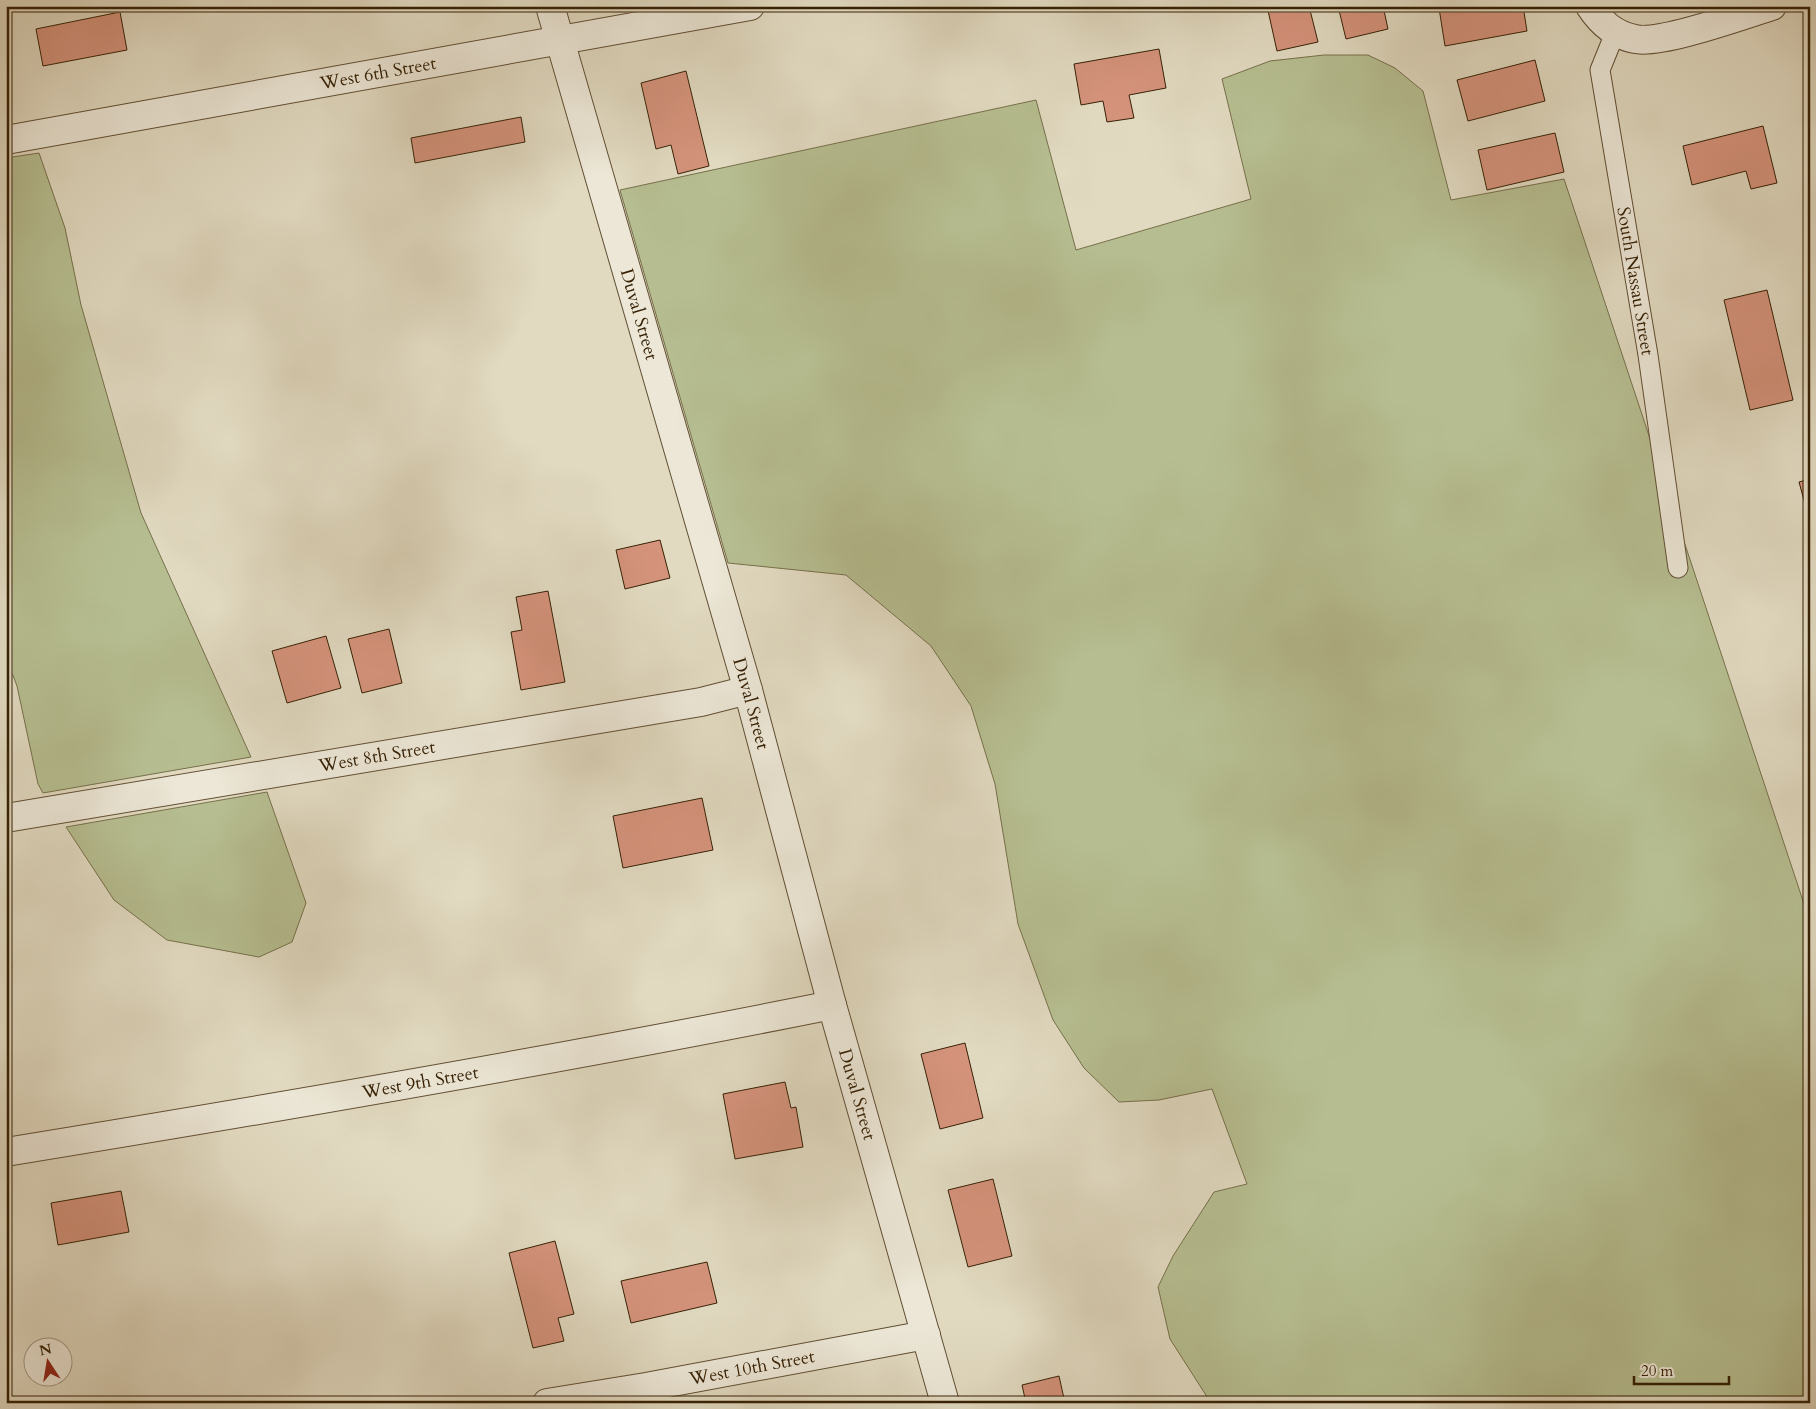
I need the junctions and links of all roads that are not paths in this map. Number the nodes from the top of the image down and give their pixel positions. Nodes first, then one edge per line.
1 (550, 6) edge
2 (750, 6) edge
3 (1590, 6) edge
4 (1772, 6) edge
5 (1615, 33) junction
6 (560, 40) junction
7 (6, 140) edge
8 (1678, 568) dead end
9 (748, 690) junction
10 (6, 818) edge
11 (832, 1005) junction
12 (6, 1152) edge
13 (926, 1335) junction
14 (547, 1403) edge
15 (945, 1403) edge

1 - 6 street, Duval Street
2 - 6 street, West 6th Street
3 - 5 street
4 - 5 street
5 - 8 lane, South Nassau Street
6 - 7 street, West 6th Street
6 - 9 street, Duval Street
9 - 10 street, West 8th Street
9 - 11 street, Duval Street
11 - 12 street, West 9th Street
11 - 13 street, Duval Street
13 - 14 street, West 10th Street
13 - 15 street, Duval Street

